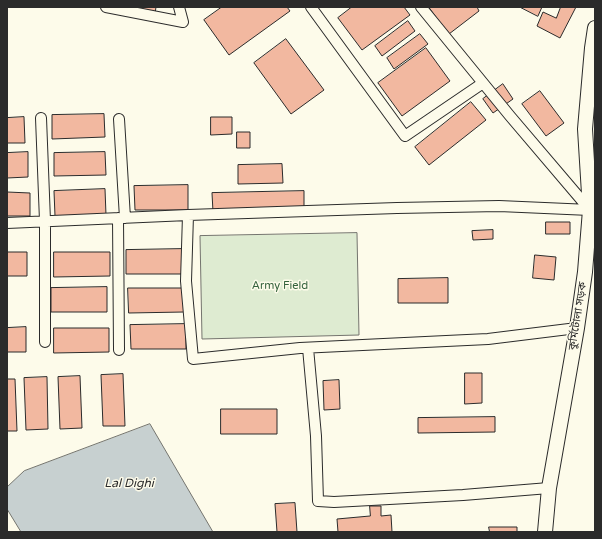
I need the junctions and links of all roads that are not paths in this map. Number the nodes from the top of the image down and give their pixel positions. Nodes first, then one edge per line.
1 (106, 7) edge
2 (179, 7) edge
3 (311, 7) edge
4 (421, 7) edge
5 (595, 28) edge
6 (483, 83) junction
7 (595, 87) edge
8 (588, 103) junction
9 (41, 118) dead end
10 (120, 119) dead end
11 (590, 210) junction
12 (188, 215) junction
13 (121, 218) junction
14 (45, 221) junction
15 (7, 223) edge
16 (577, 328) junction
17 (45, 342) dead end
18 (308, 348) junction
19 (119, 350) dead end
20 (550, 488) junction
21 (546, 532) edge

1 - 2 street
3 - 6 street
4 - 6 street
5 - 8 street, কুর্মিটোলা সড়ক
6 - 11 street
7 - 8 street
8 - 11 street, কুর্মিটোলা সড়ক
9 - 14 street
10 - 13 street
11 - 12 street
11 - 16 street, কুর্মিটোলা সড়ক
12 - 13 street
12 - 18 street
13 - 14 street
13 - 19 street
14 - 15 street
14 - 17 street
16 - 18 street
16 - 20 street, কুর্মিটোলা সড়ক
18 - 20 street
20 - 21 street, কুর্মিটোলা সড়ক

